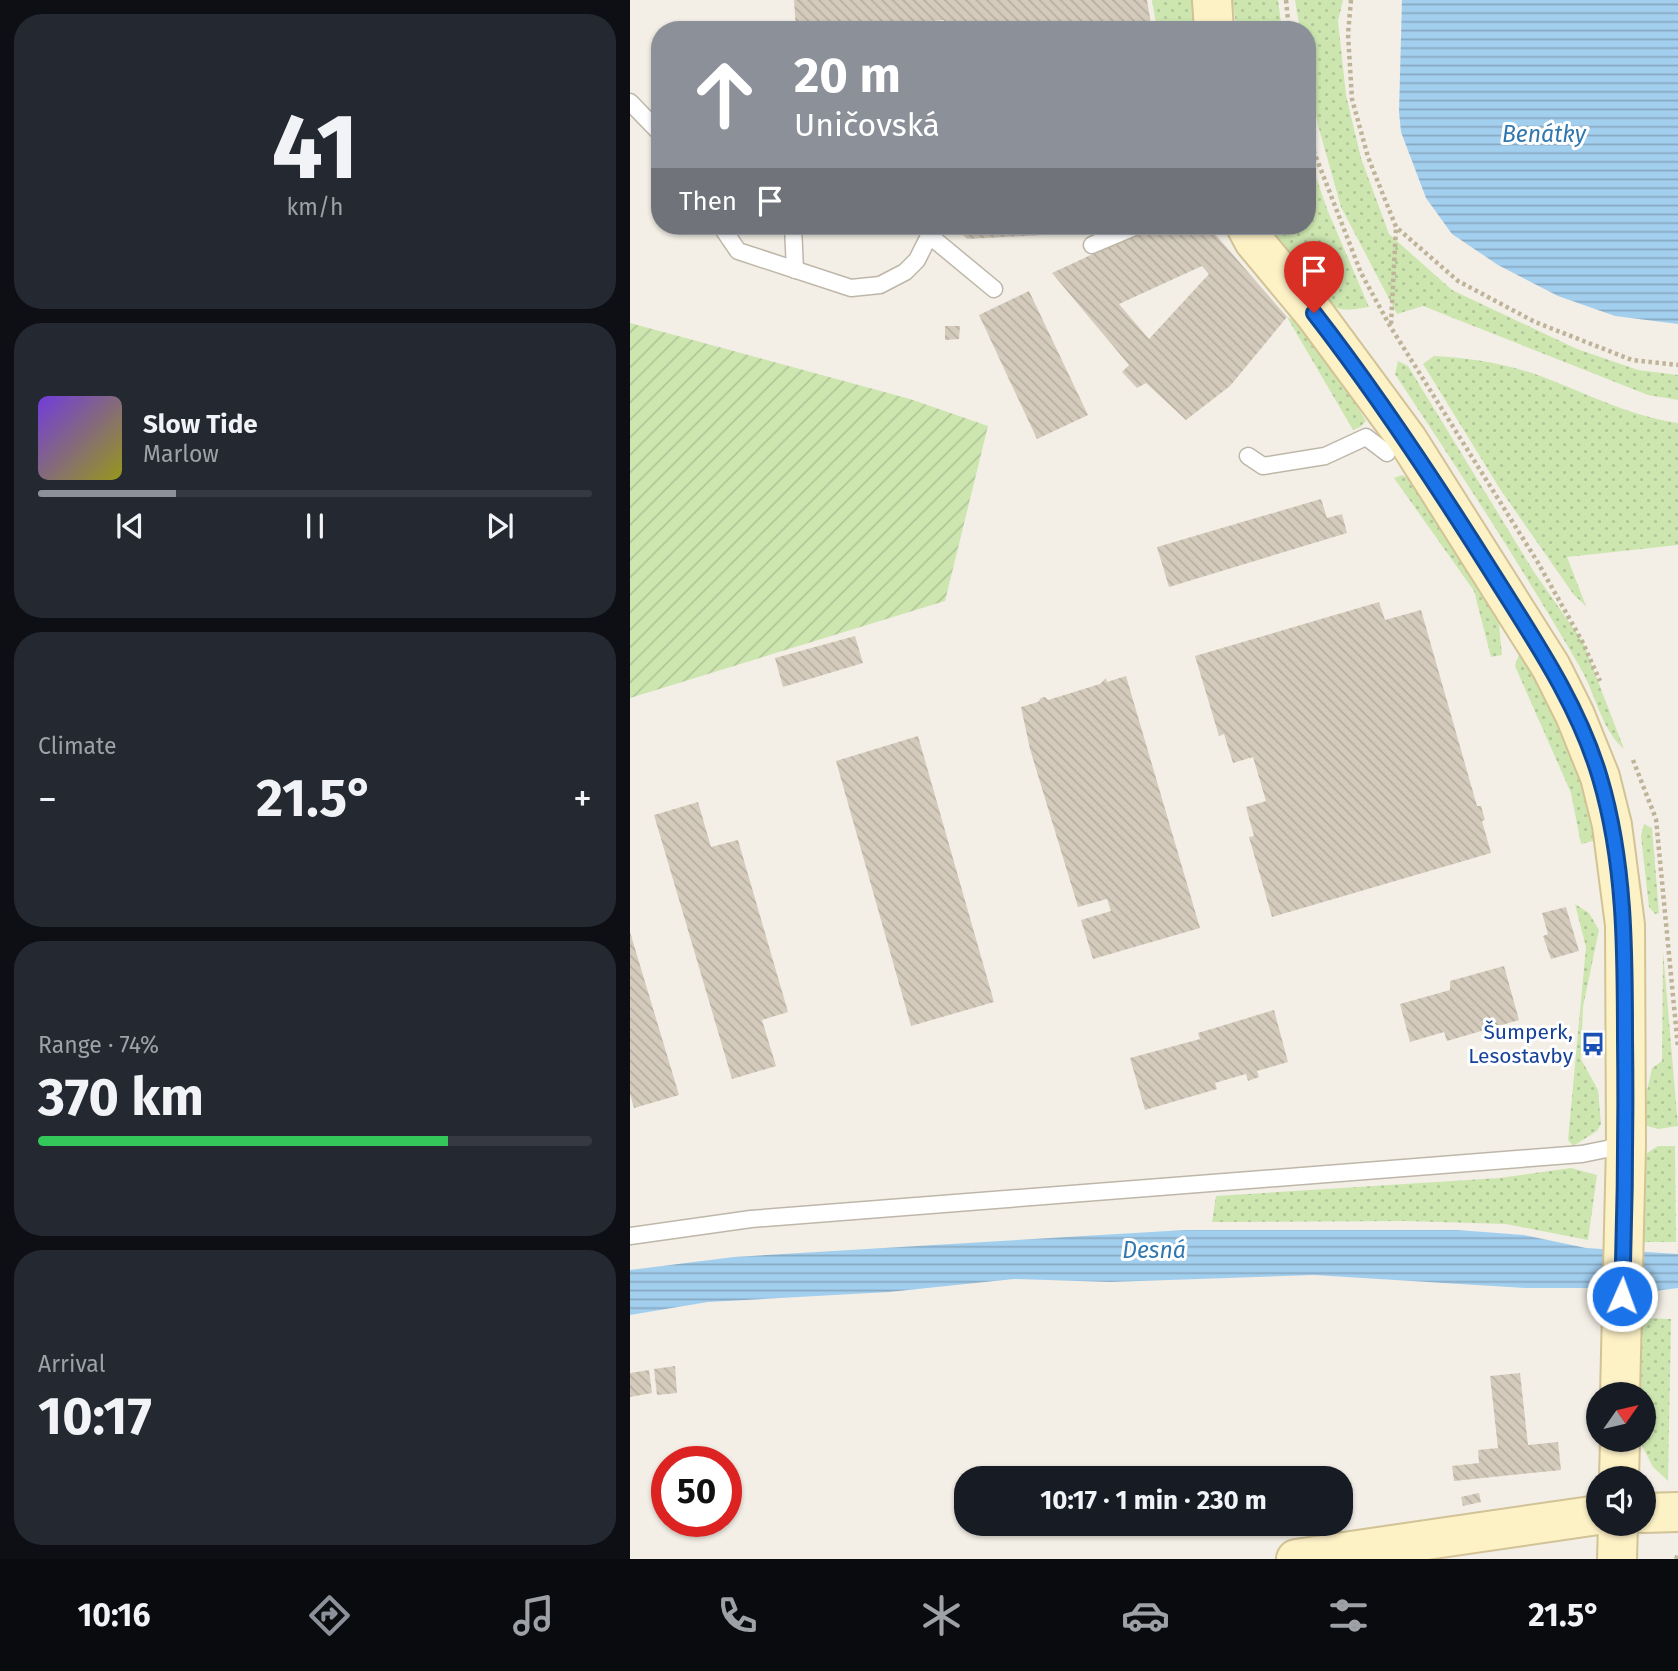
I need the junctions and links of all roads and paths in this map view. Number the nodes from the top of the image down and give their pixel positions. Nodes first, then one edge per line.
1 (1212, 0) edge
2 (1286, 0) edge
3 (1350, 0) edge
4 (1213, 21) edge
5 (1288, 21) edge
6 (635, 107) edge
7 (651, 124) edge
8 (1396, 228) junction
9 (727, 235) edge
10 (793, 235) edge
11 (930, 235) edge
12 (936, 235) edge
13 (1115, 235) edge
14 (1251, 235) edge
15 (1092, 245) dead end
16 (795, 270) junction
17 (994, 289) dead end
18 (1391, 326) dead end
19 (1678, 365) edge
20 (1387, 453) dead end
21 (1248, 456) dead end
22 (1626, 1145) junction
23 (630, 1236) edge
24 (1620, 1382) edge
25 (1678, 1512) edge
26 (1656, 1513) edge
27 (1586, 1516) edge
28 (1618, 1536) edge
29 (1296, 1559) edge
30 (1617, 1559) edge

1 - 4 main road
2 - 5 path
3 - 8 path
6 - 7 lane
8 - 18 path
8 - 19 path
9 - 16 lane
10 - 16 lane
11 - 16 lane
12 - 17 lane
13 - 15 lane
14 - 22 main road
20 - 21 lane
22 - 23 lane
22 - 24 main road
25 - 26 main road
27 - 29 main road
28 - 30 main road

